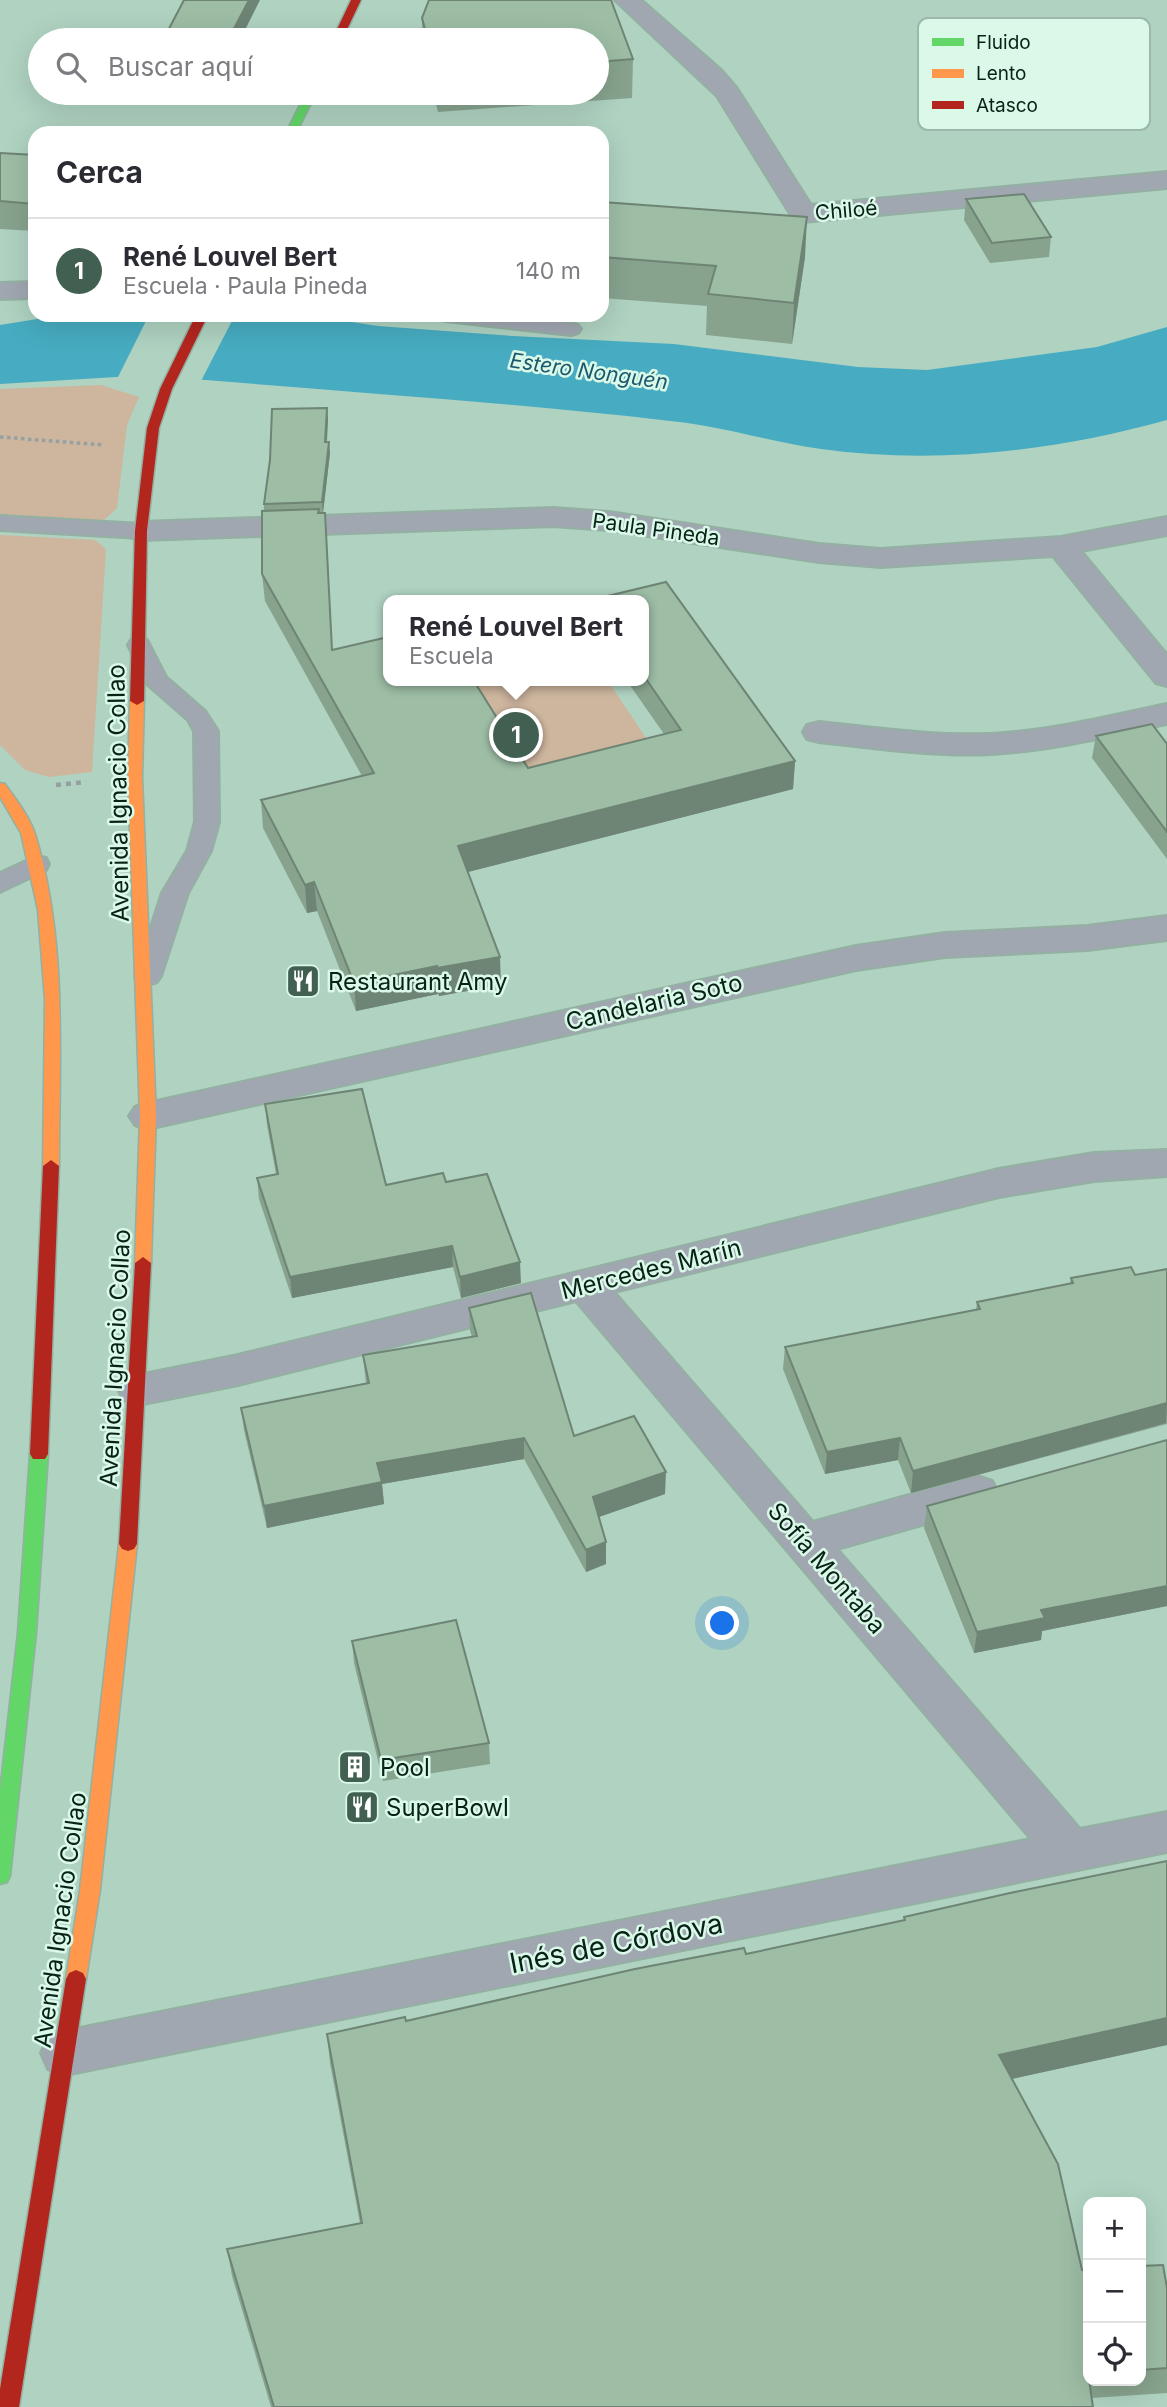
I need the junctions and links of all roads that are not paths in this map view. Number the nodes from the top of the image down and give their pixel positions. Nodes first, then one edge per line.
1 (356, 0) edge
2 (627, 0) edge
3 (343, 28) edge
4 (305, 105) edge
5 (294, 126) edge
6 (1167, 180) edge
7 (28, 289) edge
8 (0, 291) edge
9 (199, 322) edge
10 (508, 322) edge
11 (571, 329) dead end
12 (0, 523) edge
13 (1167, 526) edge
14 (141, 531) junction
15 (1061, 546) junction
16 (139, 645) junction
17 (1167, 676) edge
18 (1167, 714) edge
19 (819, 732) dead end
20 (1, 789) edge
21 (37, 863) junction
22 (0, 884) edge
23 (1167, 928) edge
24 (145, 985) junction
25 (148, 1116) junction
26 (1167, 1163) edge
27 (585, 1285) junction
28 (138, 1389) junction
29 (1019, 1482) edge
30 (804, 1541) junction
31 (1167, 1832) edge
32 (1070, 1851) junction
33 (0, 1876) edge
34 (65, 2053) junction
35 (8, 2407) edge

1 - 3 main road
2 - 6 street, Chiloé
4 - 5 main road
7 - 8 street
9 - 14 main road, Avenida Ignacio Collao
10 - 11 lane
12 - 14 lane
13 - 15 street, Paula Pineda
14 - 15 street, Paula Pineda
14 - 16 main road, Avenida Ignacio Collao
15 - 17 street
16 - 24 main road, Avenida Ignacio Collao
16 - 24 lane
18 - 19 street
20 - 21 main road
21 - 22 lane
21 - 33 main road
23 - 25 street, Candelaria Soto
24 - 25 main road, Avenida Ignacio Collao
25 - 28 main road, Avenida Ignacio Collao
26 - 27 street, Mercedes Marín
27 - 28 street, Mercedes Marín
27 - 30 street, Sofía Montaba
28 - 34 main road, Avenida Ignacio Collao
29 - 30 street
30 - 32 street, Sofía Montaba
31 - 32 street, Inés de Córdova
32 - 34 street, Inés de Córdova
34 - 35 main road, Avenida Ignacio Collao

